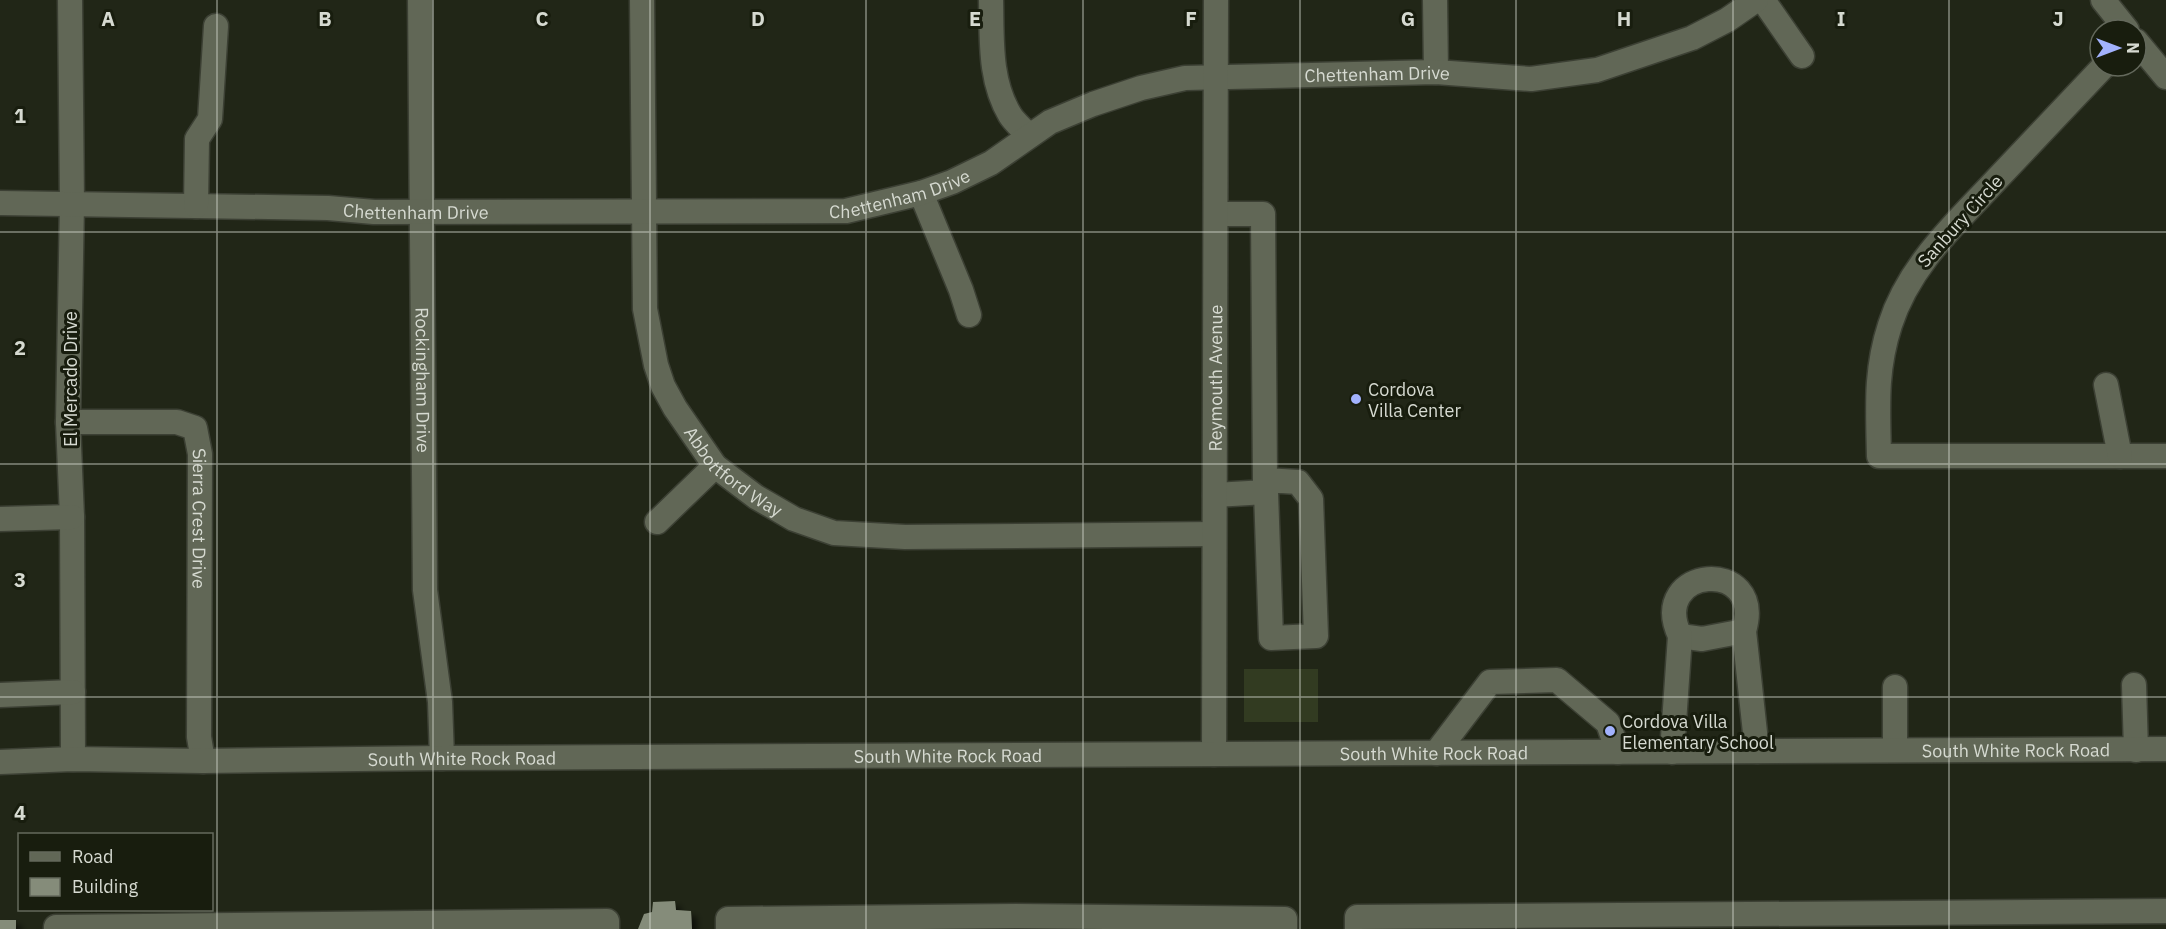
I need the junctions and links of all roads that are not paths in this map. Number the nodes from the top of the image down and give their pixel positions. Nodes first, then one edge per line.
1 (70, 0) edge
2 (420, 0) edge
3 (642, 0) edge
4 (991, 0) edge
5 (1216, 0) edge
6 (1435, 0) edge
7 (1756, 0) edge
8 (1763, 0) edge
9 (2103, 0) edge
10 (2117, 18) edge
11 (216, 26) dead end
12 (2148, 55) edge
13 (1802, 56) dead end
14 (1436, 72) junction
15 (1217, 77) junction
16 (2166, 77) edge
17 (2093, 78) edge
18 (1029, 136) junction
19 (921, 193) junction
20 (0, 203) edge
21 (72, 203) junction
22 (196, 206) junction
23 (645, 210) junction
24 (421, 212) junction
25 (1216, 214) junction
26 (969, 315) dead end
27 (2106, 386) dead end
28 (68, 422) junction
29 (2120, 456) junction
30 (2166, 456) edge
31 (715, 466) junction
32 (1265, 486) junction
33 (1215, 495) junction
34 (72, 517) junction
35 (0, 519) edge
36 (657, 522) dead end
37 (1214, 534) junction
38 (1744, 631) junction
39 (1680, 636) junction
40 (2134, 686) dead end
41 (1895, 687) dead end
42 (73, 692) junction
43 (0, 695) edge
44 (2166, 749) edge
45 (1895, 750) junction
46 (2136, 750) junction
47 (1757, 751) junction
48 (1618, 752) junction
49 (1672, 752) junction
50 (1436, 753) junction
51 (1214, 754) junction
52 (442, 758) junction
53 (73, 759) junction
54 (203, 761) junction
55 (0, 762) edge
56 (2166, 911) edge
57 (2073, 920) edge
58 (1883, 921) edge
59 (1627, 922) edge
60 (1682, 922) edge
61 (56, 929) edge
62 (607, 929) edge
63 (728, 929) edge
64 (1285, 929) edge
65 (1357, 929) edge

1 - 21 street, El Mercado Drive
2 - 24 street, Rockingham Drive
3 - 23 street, Abbottford Way
4 - 18 street
5 - 15 street, Reymouth Avenue
6 - 14 street
7 - 14 street, Chettenham Drive
8 - 13 street
9 - 10 street
11 - 22 street
12 - 16 street
14 - 15 street, Chettenham Drive
15 - 18 street, Chettenham Drive
15 - 25 street, Reymouth Avenue
17 - 29 street, Sanbury Circle
18 - 19 street, Chettenham Drive
19 - 23 street, Chettenham Drive
19 - 26 street
20 - 21 street, Chettenham Drive
21 - 22 street, Chettenham Drive
21 - 28 street, El Mercado Drive
22 - 24 street, Chettenham Drive
23 - 24 street, Chettenham Drive
23 - 31 street, Abbottford Way
24 - 52 street, Rockingham Drive
25 - 32 street
25 - 33 street, Reymouth Avenue
27 - 29 street
28 - 34 street, El Mercado Drive
28 - 54 street, Sierra Crest Drive
29 - 30 street, Sanbury Circle
31 - 36 street
31 - 37 street, Abbottford Way
32 - 32 street
32 - 33 street
33 - 37 street, Reymouth Avenue
34 - 35 street
34 - 42 street, El Mercado Drive
37 - 51 street, Reymouth Avenue
38 - 39 street
38 - 39 street
38 - 47 street
39 - 49 street
40 - 46 street, South White Rock Road
41 - 45 street, South White Rock Road
42 - 43 street
42 - 53 street, El Mercado Drive
44 - 46 street, South White Rock Road
45 - 46 street, South White Rock Road
45 - 47 street, South White Rock Road
47 - 49 street, South White Rock Road
48 - 49 street, South White Rock Road
48 - 50 street, South White Rock Road
48 - 50 street
50 - 51 street, South White Rock Road
51 - 52 street, South White Rock Road
52 - 54 street, South White Rock Road
53 - 54 street, South White Rock Road
53 - 55 street, South White Rock Road
56 - 57 street
57 - 58 street
58 - 60 street
59 - 60 street
59 - 65 street
61 - 62 street
63 - 64 street

